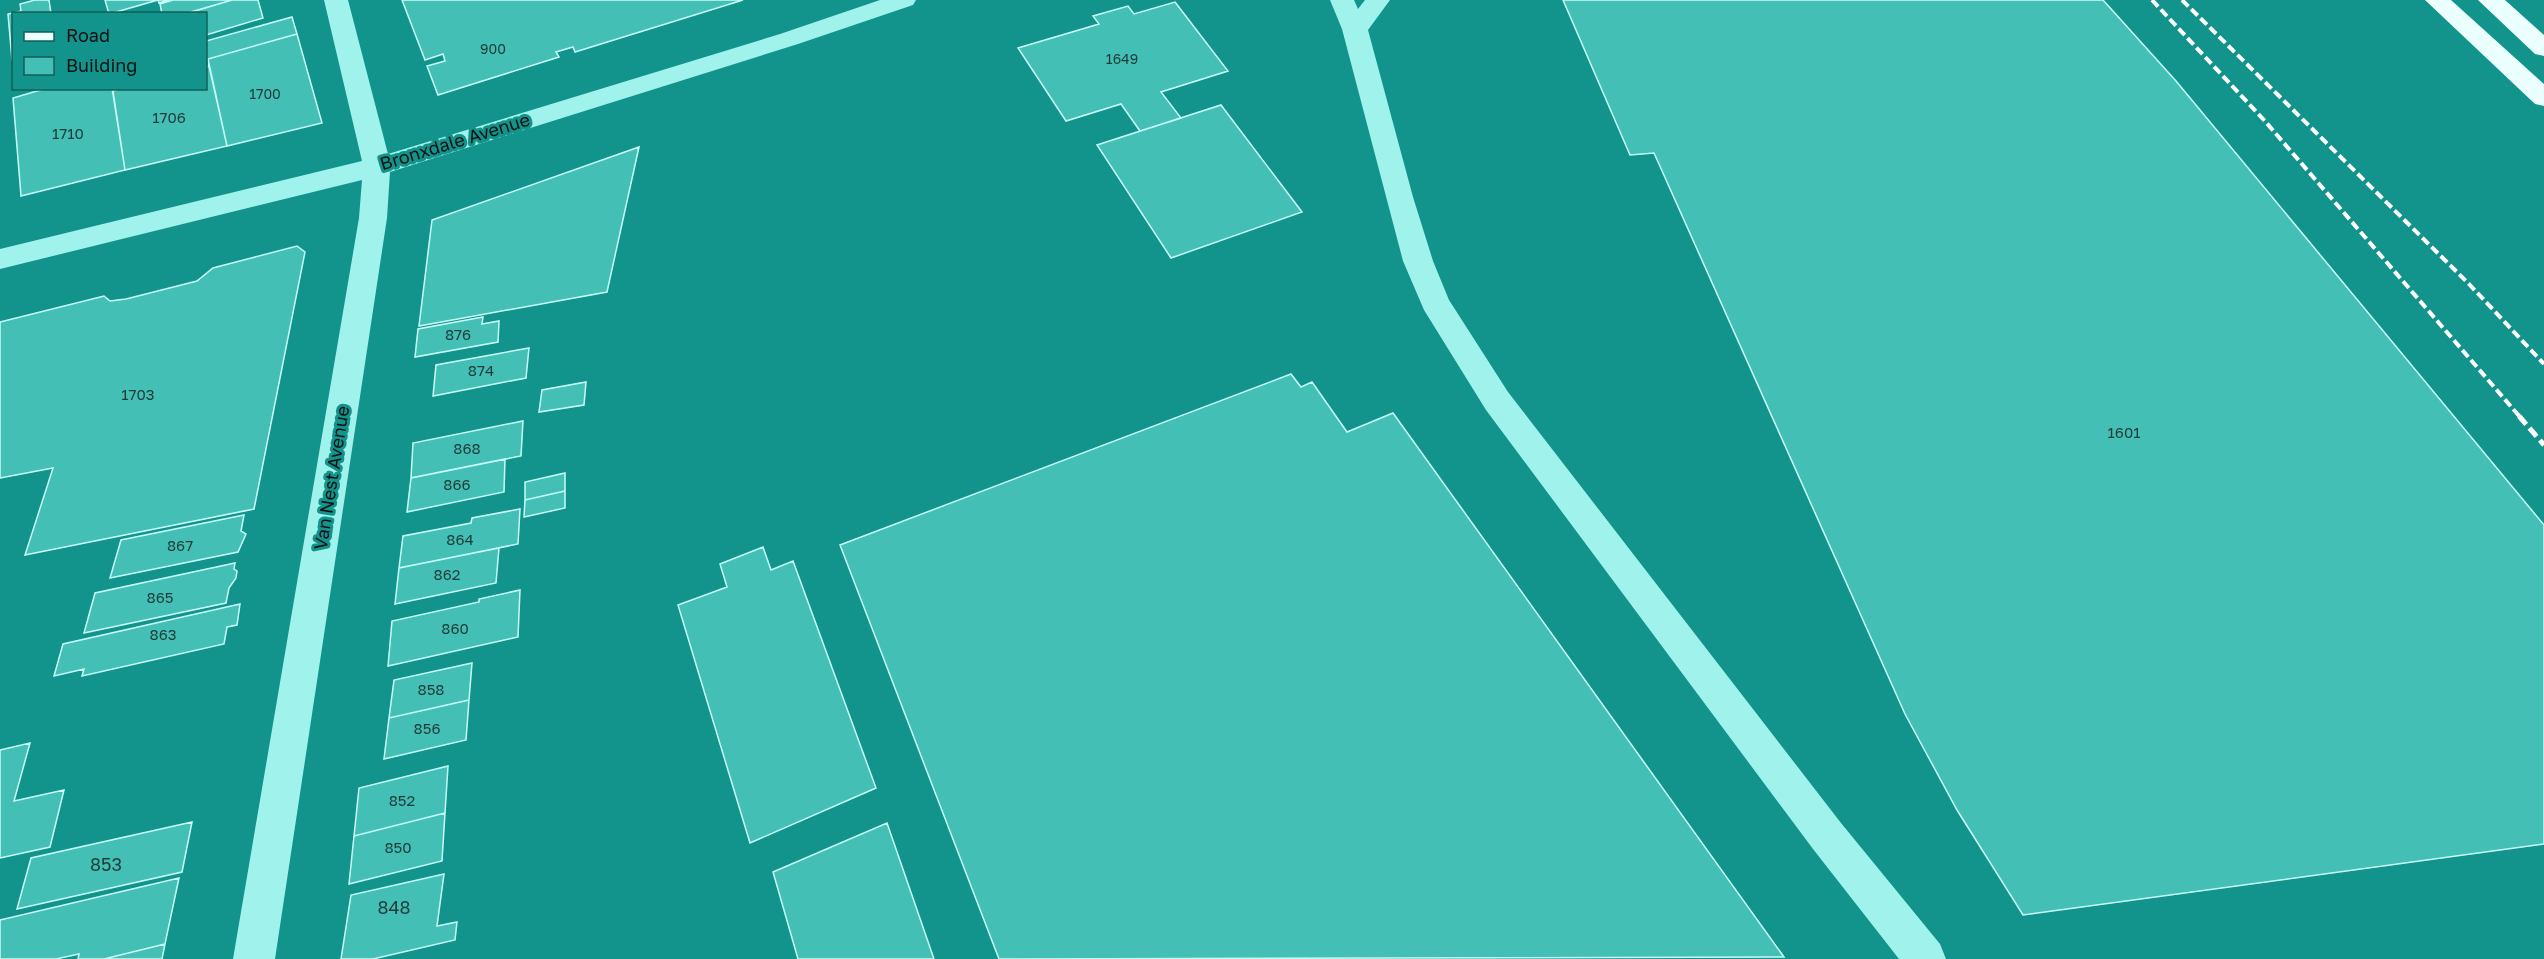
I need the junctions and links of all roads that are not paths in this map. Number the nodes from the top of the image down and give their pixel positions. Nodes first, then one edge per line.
1 (336, 0) edge
2 (904, 0) edge
3 (1341, 0) edge
4 (1378, 0) edge
5 (2437, 0) edge
6 (2490, 0) edge
7 (1355, 29) junction
8 (2544, 48) edge
9 (2544, 67) edge
10 (2513, 70) junction
11 (2544, 98) edge
12 (376, 167) junction
13 (0, 259) edge
14 (254, 959) edge
15 (1925, 959) edge

1 - 12 street, Van Nest Avenue
2 - 12 street, Bronxdale Avenue
3 - 7 street
4 - 7 street
5 - 10 main road
6 - 8 main road
7 - 15 street
9 - 10 main road
10 - 11 main road
12 - 13 street, Bronxdale Avenue
12 - 14 street, Van Nest Avenue

